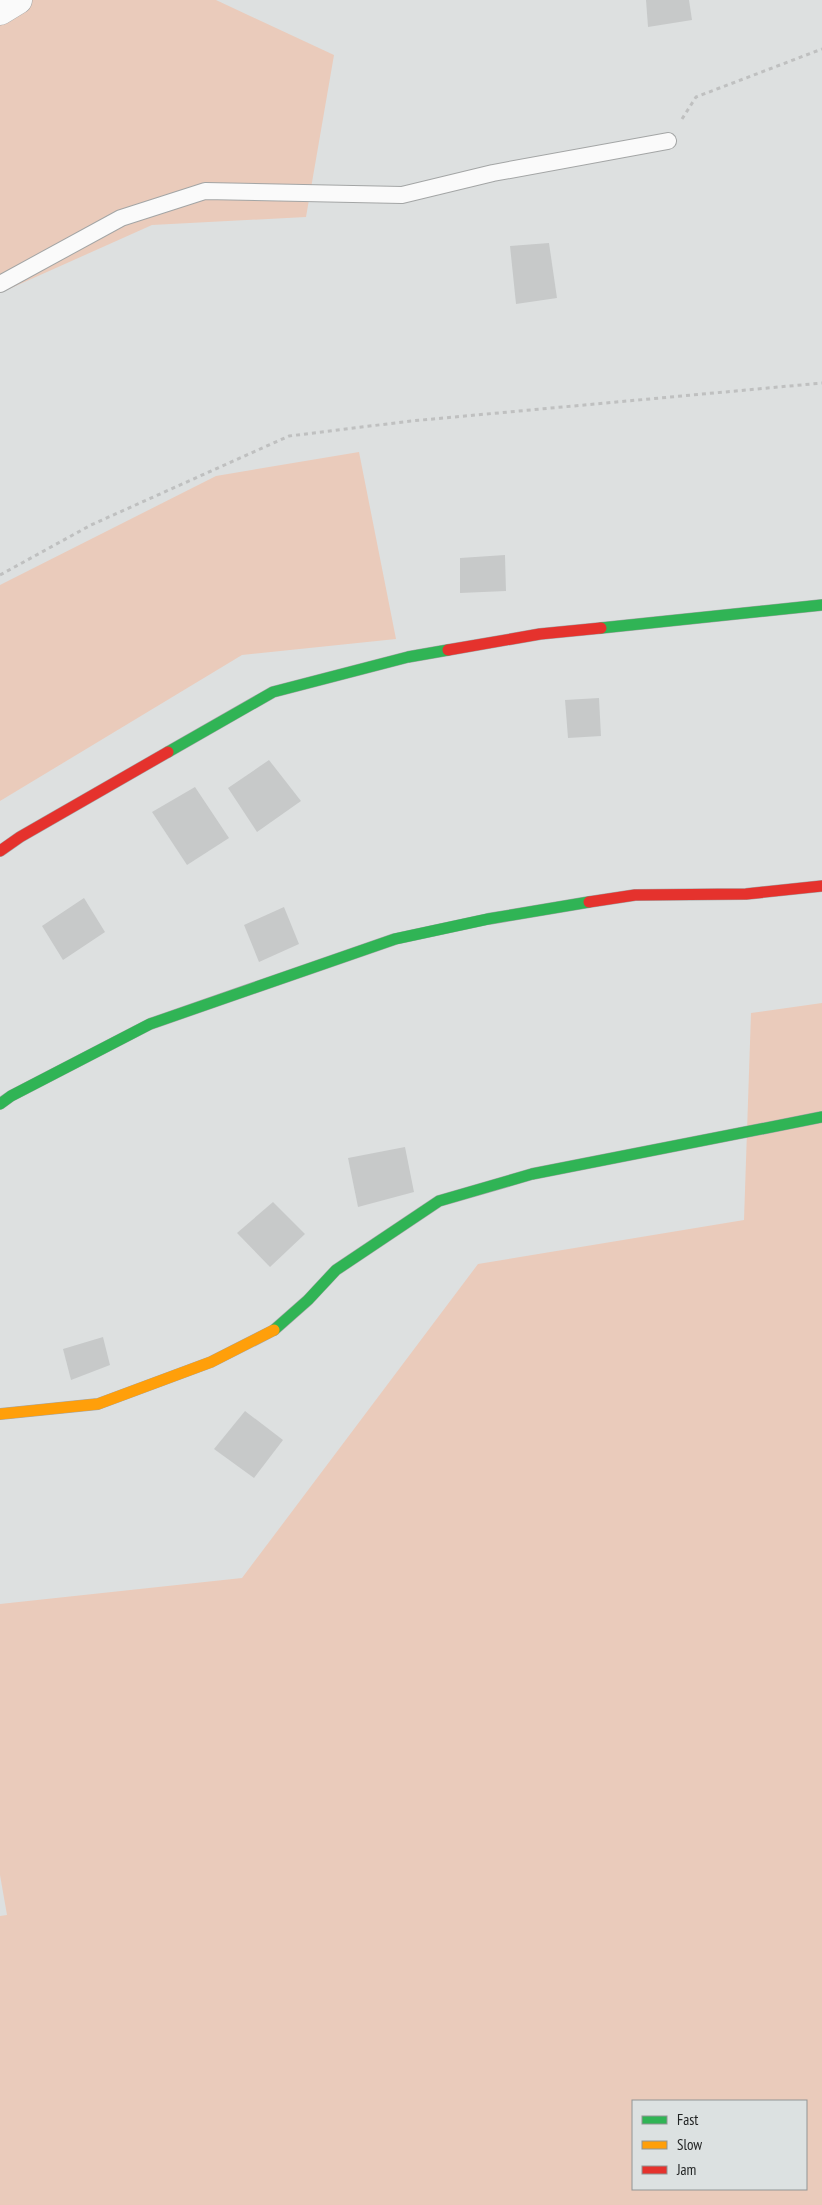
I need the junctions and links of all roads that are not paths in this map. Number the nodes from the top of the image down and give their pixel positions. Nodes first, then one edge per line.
1 (18, 0) edge
2 (0, 11) edge
3 (668, 141) road end
4 (0, 284) edge
5 (822, 606) edge
6 (0, 851) edge
7 (822, 886) edge
8 (0, 1104) edge
9 (822, 1117) edge
10 (0, 1414) edge

1 - 2 street
3 - 4 lane
5 - 6 street
7 - 8 street
9 - 10 street

